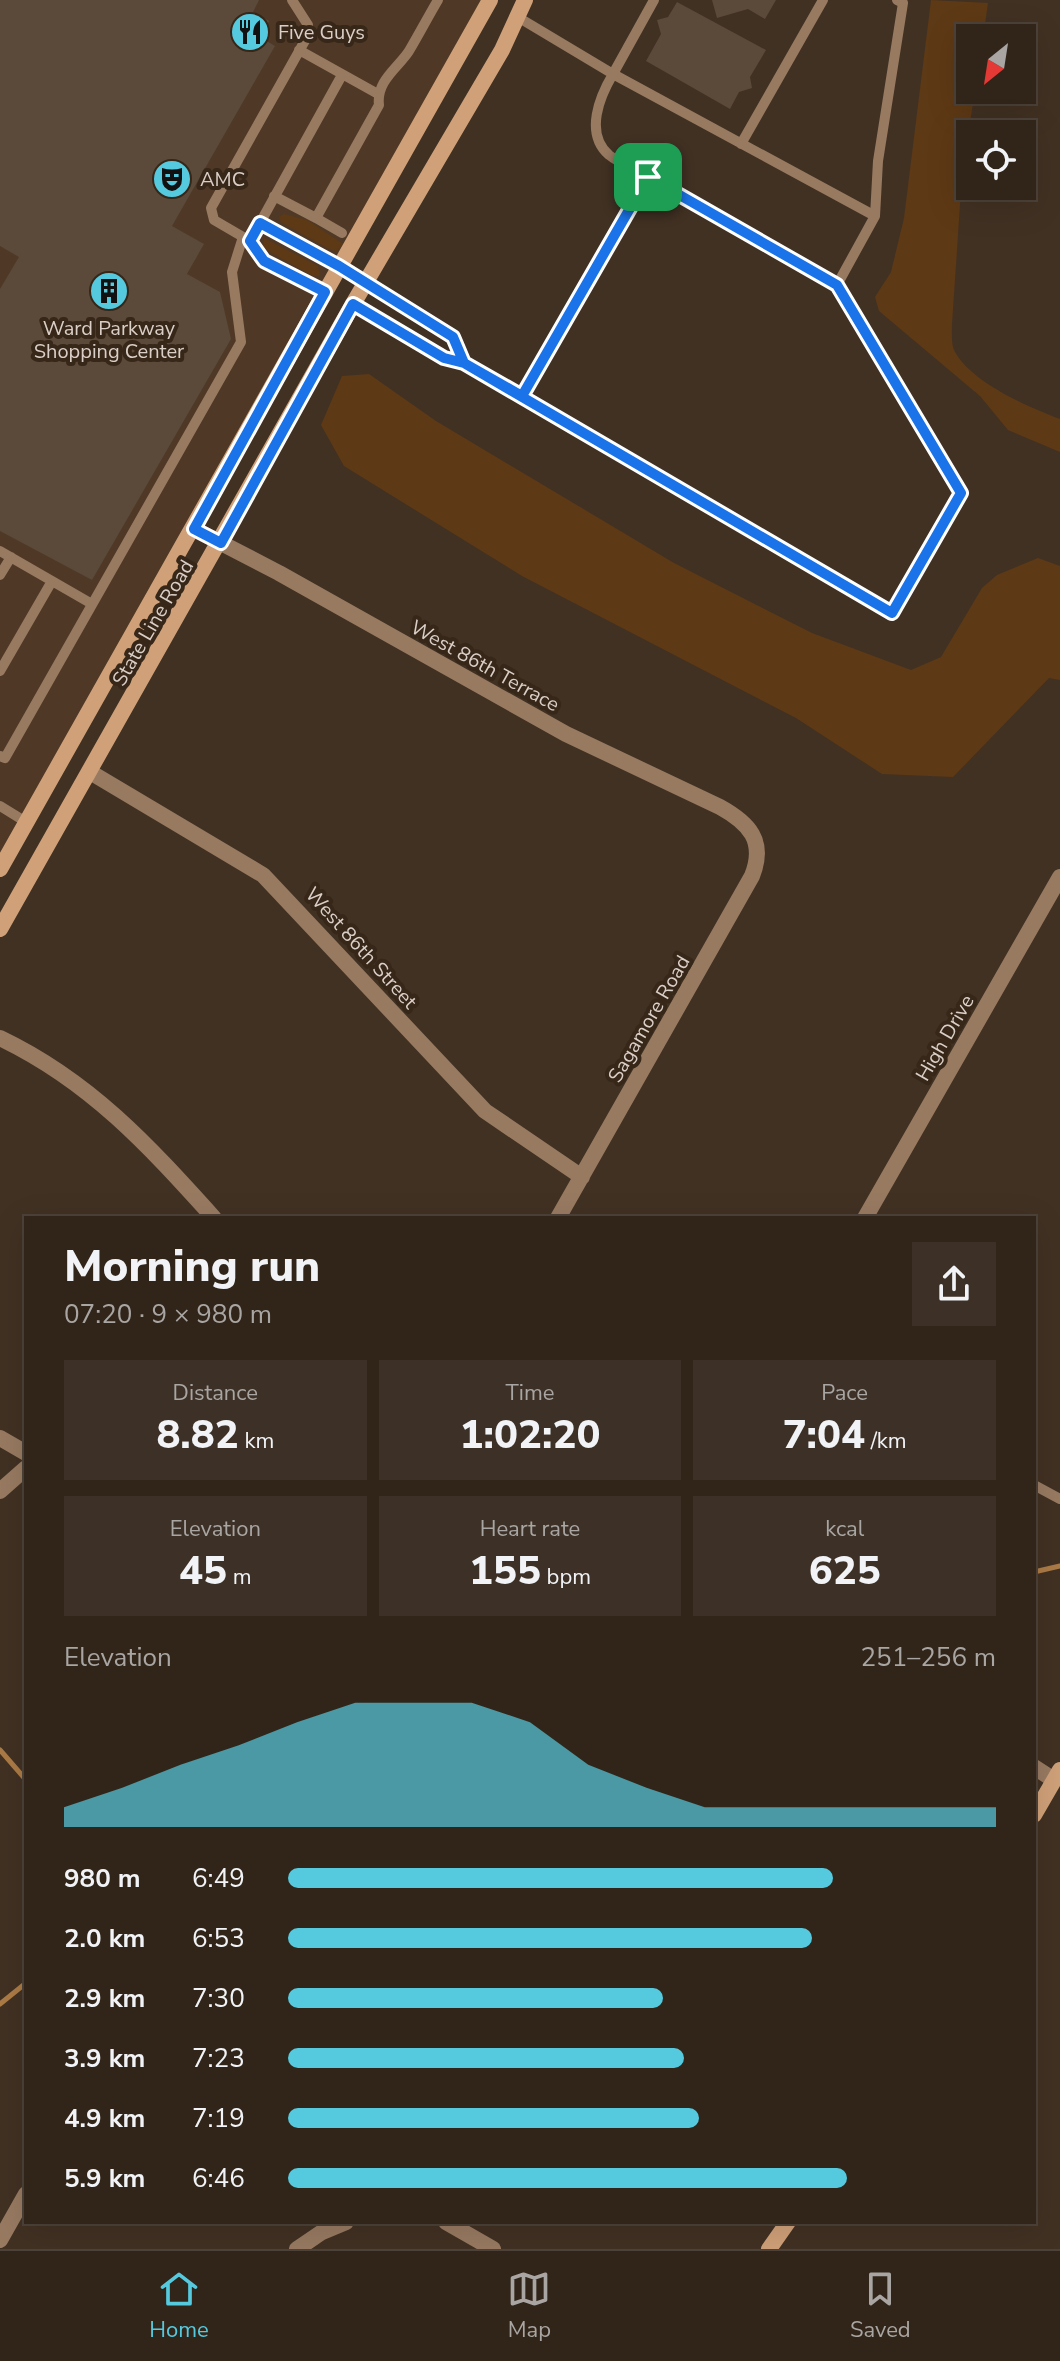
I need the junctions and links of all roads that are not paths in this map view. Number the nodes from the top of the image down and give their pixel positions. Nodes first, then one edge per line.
1 (292, 0) edge
2 (438, 0) edge
3 (490, 0) edge
4 (525, 0) edge
5 (654, 0) edge
6 (823, 0) edge
7 (897, 0) edge
8 (516, 16) junction
9 (299, 50) junction
10 (613, 74) junction
11 (342, 75) junction
12 (378, 94) junction
13 (741, 144) junction
14 (648, 177) junction
15 (274, 196) junction
16 (875, 216) junction
17 (316, 218) junction
18 (260, 223) junction
19 (342, 233) dead end
20 (246, 239) junction
21 (339, 266) junction
22 (366, 283) junction
23 (837, 285) junction
24 (325, 292) junction
25 (353, 304) junction
26 (464, 363) junction
27 (522, 396) junction
28 (194, 529) junction
29 (221, 543) junction
30 (0, 551) edge
31 (11, 557) junction
32 (0, 575) edge
33 (52, 581) junction
34 (92, 604) junction
35 (0, 671) edge
36 (0, 756) edge
37 (90, 772) junction
38 (0, 806) edge
39 (26, 822) junction
40 (755, 835) joint
41 (0, 869) edge
42 (1060, 877) edge
43 (0, 929) edge
44 (0, 1038) edge
45 (582, 1177) junction
46 (212, 1216) edge
47 (559, 1216) edge
48 (866, 1216) edge
49 (0, 1438) edge
50 (24, 1452) edge
51 (24, 1470) edge
52 (1036, 1486) edge
53 (0, 1491) edge
54 (1060, 1499) edge
55 (1036, 1768) edge
56 (1057, 1775) edge
57 (1036, 1812) edge
58 (24, 2198) edge
59 (341, 2224) edge
60 (449, 2224) edge
61 (787, 2224) edge
62 (0, 2240) edge
63 (297, 2249) edge
64 (493, 2249) edge
65 (769, 2249) edge

1 - 9 lane
2 - 12 lane
3 - 21 main road, State Line Road
4 - 8 main road, State Line Road
5 - 10 lane
6 - 13 lane
7 - 16 lane
8 - 10 lane
8 - 22 main road, State Line Road
9 - 11 lane
9 - 20 lane
10 - 13 lane
10 - 14 lane
11 - 12 lane
11 - 15 lane
12 - 17 lane
13 - 16 lane
14 - 23 lane
14 - 27 lane
15 - 17 lane
15 - 18 lane
16 - 23 lane
17 - 19 lane
18 - 20 lane
18 - 21 lane
20 - 24 lane
20 - 34 lane
21 - 22 lane
21 - 24 main road, State Line Road
22 - 25 main road, State Line Road
22 - 26 lane
23 - 27 lane
24 - 28 main road, State Line Road
25 - 26 lane
25 - 29 main road, State Line Road
26 - 27 lane
28 - 29 street, West 86th Terrace
28 - 39 main road, State Line Road
29 - 37 main road, State Line Road
29 - 40 street, West 86th Terrace
30 - 31 lane
31 - 32 lane
31 - 33 lane
33 - 34 lane
33 - 35 lane
34 - 36 lane
37 - 43 main road, State Line Road
37 - 45 street, West 86th Street
38 - 39 lane
39 - 41 main road, State Line Road
40 - 45 street, Sagamore Road
42 - 48 street, High Drive
44 - 46 street
45 - 47 street, Sagamore Road
49 - 50 street
51 - 53 street
52 - 54 lane
55 - 56 street
56 - 57 main road
58 - 62 street
59 - 63 street
60 - 64 street
61 - 65 main road

